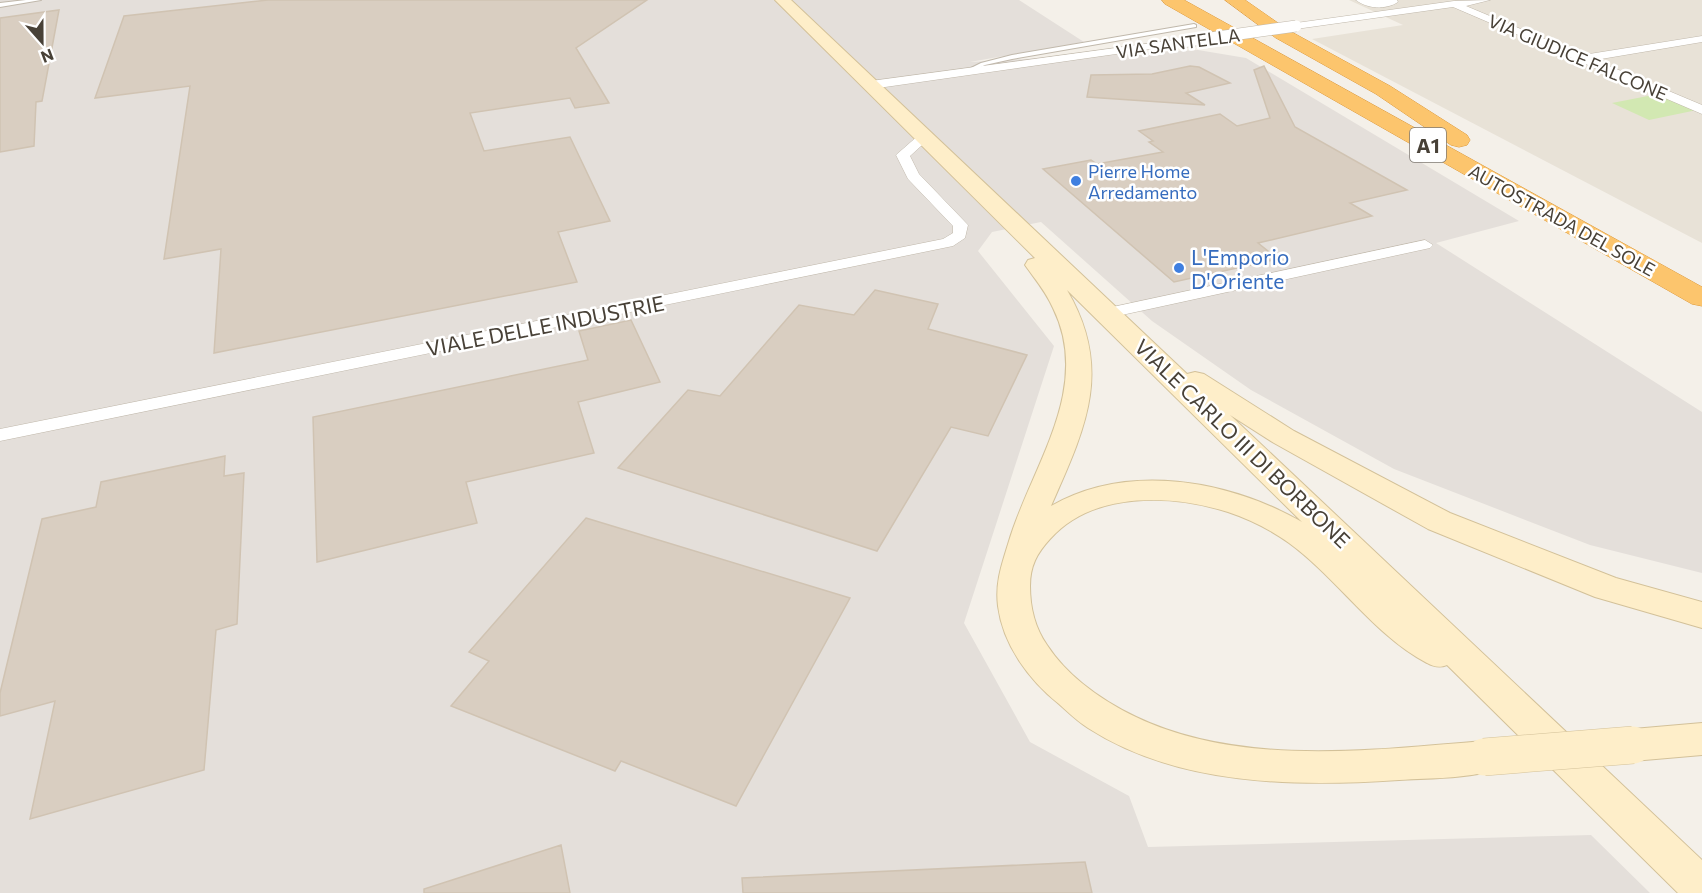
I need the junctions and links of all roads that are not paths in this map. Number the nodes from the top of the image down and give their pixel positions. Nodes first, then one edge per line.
1 (38, 0) edge
2 (782, 0) edge
3 (1171, 0) edge
4 (1207, 0) edge
5 (1234, 0) edge
6 (1361, 0) edge
7 (1411, 0) edge
8 (1485, 0) edge
9 (1460, 2) edge
10 (0, 5) edge
11 (1194, 26) dead end
12 (1702, 39) edge
13 (1581, 59) junction
14 (966, 72) junction
15 (871, 85) junction
16 (1702, 110) edge
17 (925, 137) junction
18 (1468, 146) junction
19 (991, 200) junction
20 (1425, 245) dead end
21 (1702, 275) edge
22 (1702, 298) edge
23 (1112, 317) junction
24 (0, 435) edge
25 (1023, 548) junction
26 (1702, 615) edge
27 (1489, 682) junction
28 (1702, 739) edge
29 (1702, 888) edge

1 - 10 lane
2 - 15 street, VIALE CARLO III DI BORBONE
3 - 22 highway, AUTOSTRADA DEL SOLE / A1
4 - 18 highway, AUTOSTRADA DEL SOLE / A1
5 - 18 highway
6 - 7 street
8 - 9 street, VIA SANTELLA
9 - 13 street, VIA GIUDICE FALCONE
9 - 14 street, VIA SANTELLA, bridge
11 - 14 lane
12 - 13 street
13 - 16 street, VIA GIUDICE FALCONE
14 - 15 street, VIA SANTELLA
15 - 17 street, VIALE CARLO III DI BORBONE
17 - 19 street, VIALE CARLO III DI BORBONE
17 - 24 street, VIALE DELLE INDUSTRIE
18 - 21 highway, AUTOSTRADA DEL SOLE / A1
19 - 23 street, VIALE CARLO III DI BORBONE
19 - 25 street
20 - 23 street
23 - 26 street
23 - 27 street, VIALE CARLO III DI BORBONE
25 - 27 street
25 - 28 street, bridge
27 - 29 street, VIALE CARLO III DI BORBONE

